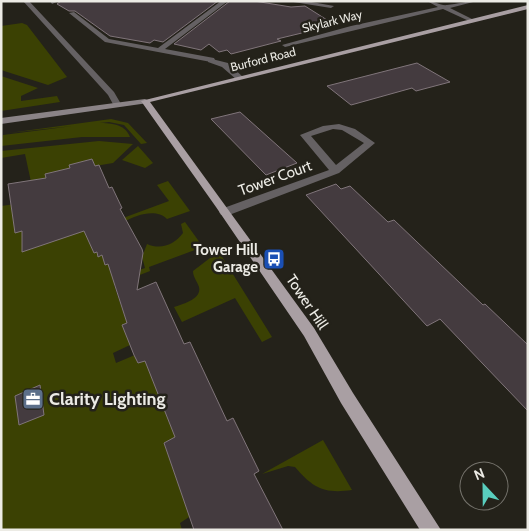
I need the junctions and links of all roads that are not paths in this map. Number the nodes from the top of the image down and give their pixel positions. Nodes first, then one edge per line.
1 (26, 1) edge
2 (225, 1) edge
3 (290, 1) edge
4 (430, 1) edge
5 (474, 1) edge
6 (331, 6) dead end
7 (528, 7) edge
8 (444, 8) junction
9 (72, 13) dead end
10 (471, 20) junction
11 (285, 45) dead end
12 (159, 50) junction
13 (240, 78) junction
14 (145, 101) junction
15 (117, 104) junction
16 (1, 121) edge
17 (335, 171) junction
18 (225, 212) junction
19 (431, 530) edge

1 - 15 street
2 - 12 street
3 - 6 street
4 - 8 street
5 - 8 street, Skylark Way
7 - 10 main road, Burford Road
8 - 10 street
8 - 11 street, Skylark Way
9 - 12 street
10 - 13 main road, Burford Road
12 - 13 street
13 - 14 main road, Burford Road
14 - 15 main road, Burford Road
14 - 18 main road, Tower Hill
15 - 16 main road, Burford Road
17 - 17 street, Tower Court
17 - 18 street, Tower Court
18 - 19 main road, Tower Hill

